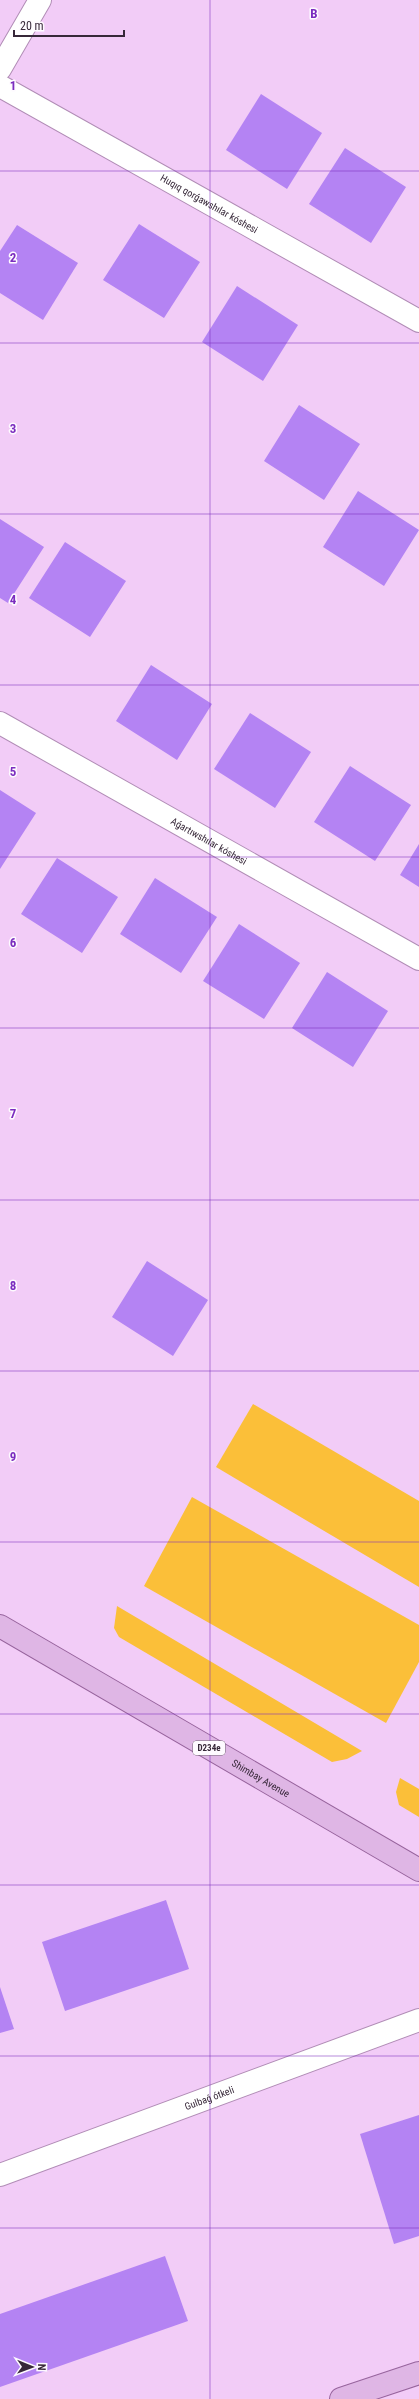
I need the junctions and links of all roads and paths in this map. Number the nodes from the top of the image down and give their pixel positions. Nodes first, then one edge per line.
1 (40, 0) edge
2 (0, 69) edge
3 (0, 86) edge
4 (419, 321) edge
5 (0, 723) edge
6 (419, 959) edge
7 (0, 1626) edge
8 (419, 1870) edge
9 (419, 2020) edge
10 (0, 2175) edge
11 (419, 2373) edge
12 (373, 2394) edge
13 (341, 2399) edge

1 - 2 street
3 - 4 street, Huqıq qorǵawshılar kóshesi
5 - 6 street, Aǵartıwshılar kóshesi
7 - 8 main road, Shimbay Avenue / D234e
9 - 10 street, Gulbaǵ ótkeli
11 - 12 main road
12 - 13 main road

